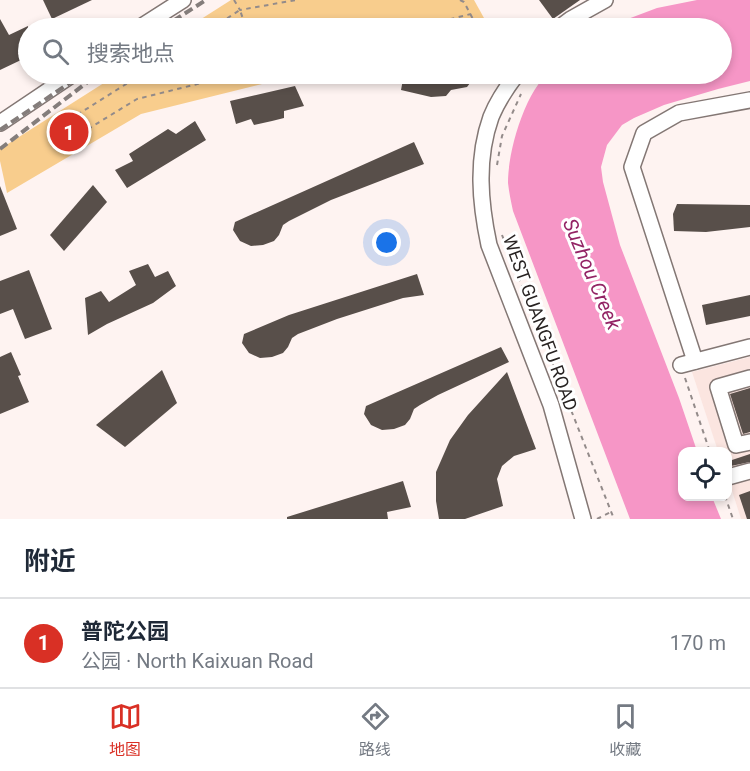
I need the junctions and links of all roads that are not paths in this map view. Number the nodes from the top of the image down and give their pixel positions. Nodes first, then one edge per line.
1 (183, 0) edge
2 (605, 0) edge
3 (155, 18) edge
4 (573, 18) edge
5 (58, 84) edge
6 (515, 84) edge
7 (750, 100) edge
8 (0, 123) edge
9 (750, 347) edge
10 (750, 378) edge
11 (750, 442) edge
12 (750, 471) edge
13 (732, 476) edge
14 (583, 518) edge

1 - 3 street
2 - 4 street
5 - 8 street
6 - 14 street, WEST GUANGFU ROAD
7 - 9 street
10 - 11 street
12 - 13 street

